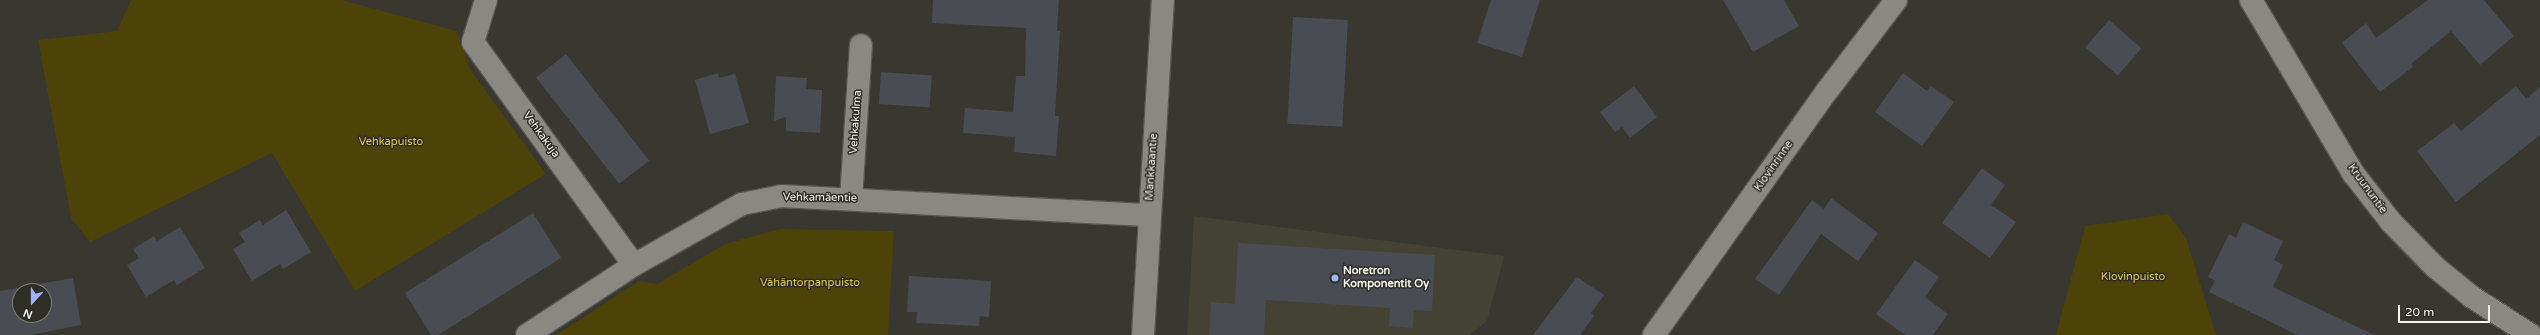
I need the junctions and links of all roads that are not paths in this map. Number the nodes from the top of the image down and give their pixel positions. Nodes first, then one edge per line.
1 (486, 0) edge
2 (1163, 0) edge
3 (1896, 0) edge
4 (2251, 0) edge
5 (861, 45) dead end
6 (851, 199) junction
7 (1149, 215) junction
8 (634, 265) junction
9 (527, 335) edge
10 (1143, 335) edge
11 (1654, 335) edge
12 (2531, 335) edge

1 - 8 street, Vehkakuja
2 - 7 street, Mankkaantie
3 - 11 street, Klovinrinne
4 - 12 street, Kruununtie
5 - 6 street, Vehkakulma
6 - 7 street, Vehkamäentie
6 - 8 street, Vehkamäentie
7 - 10 street, Mankkaantie
8 - 9 street, Vehkamäentie

